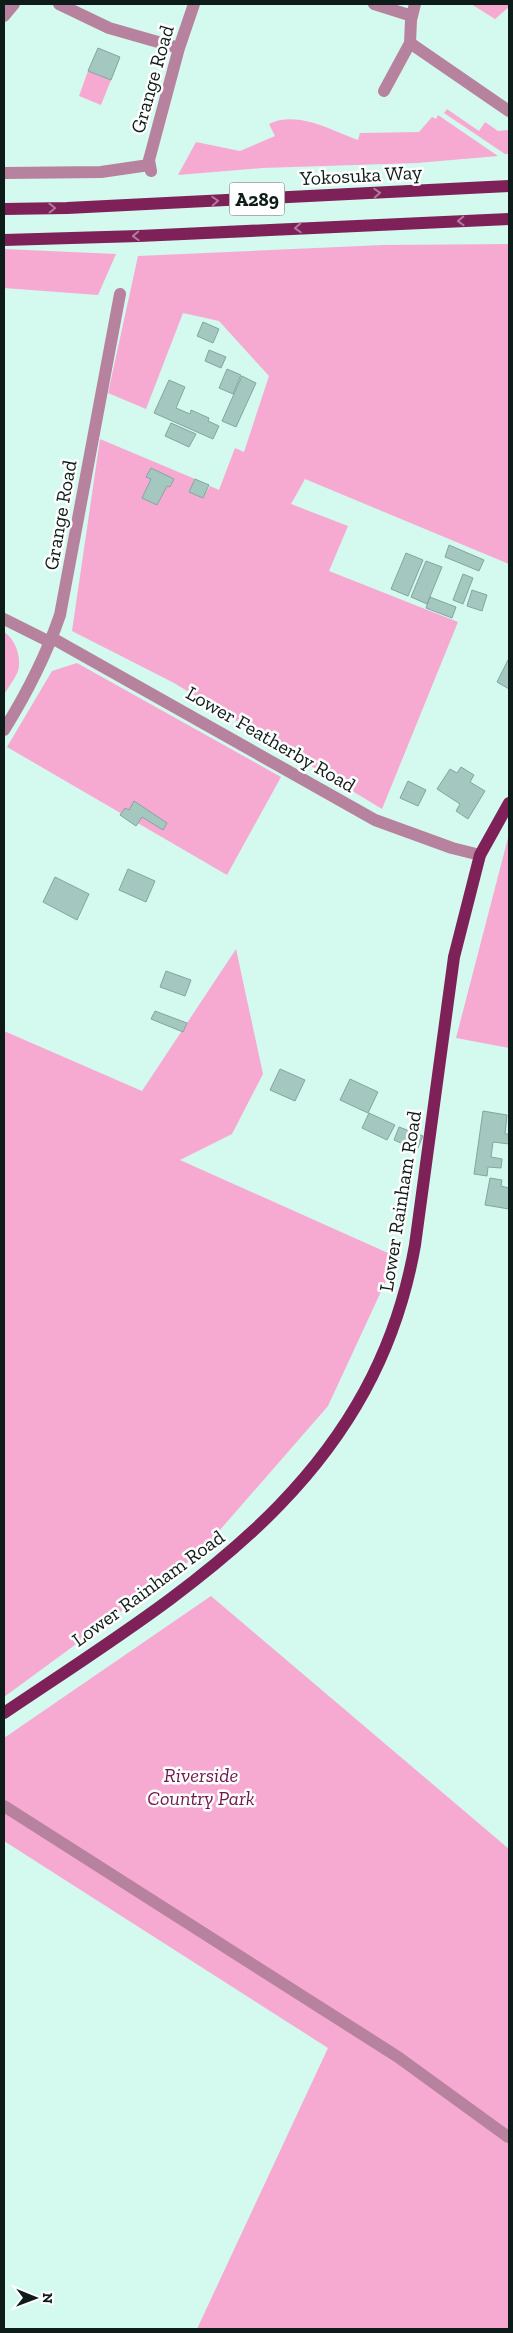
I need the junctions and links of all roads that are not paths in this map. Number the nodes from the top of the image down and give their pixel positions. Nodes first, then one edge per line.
1 (14, 4) edge
2 (60, 4) edge
3 (194, 4) edge
4 (374, 4) edge
5 (414, 10) edge
6 (4, 16) edge
7 (410, 43) junction
8 (179, 48) junction
9 (384, 91) dead end
10 (509, 111) edge
11 (4, 173) edge
12 (509, 186) edge
13 (4, 209) edge
14 (509, 219) edge
15 (4, 240) edge
16 (120, 294) dead end
17 (4, 618) edge
18 (51, 640) junction
19 (4, 730) edge
20 (509, 803) edge
21 (480, 855) junction
22 (4, 1713) edge
23 (4, 1806) edge
24 (508, 2137) edge

1 - 6 street
2 - 8 street
3 - 8 street, Grange Road
4 - 5 street
5 - 7 street
7 - 9 street
7 - 10 street
8 - 11 street, Grange Road
13 -> 12 main road, Yokosuka Way / A289
14 -> 15 main road, A289
16 - 18 street, Grange Road
17 - 18 street, Lower Featherby Road
18 - 19 street, Grange Road
18 - 21 street, Lower Featherby Road
20 - 21 main road, Lower Rainham Road
21 - 22 main road, Lower Rainham Road
23 - 24 street

